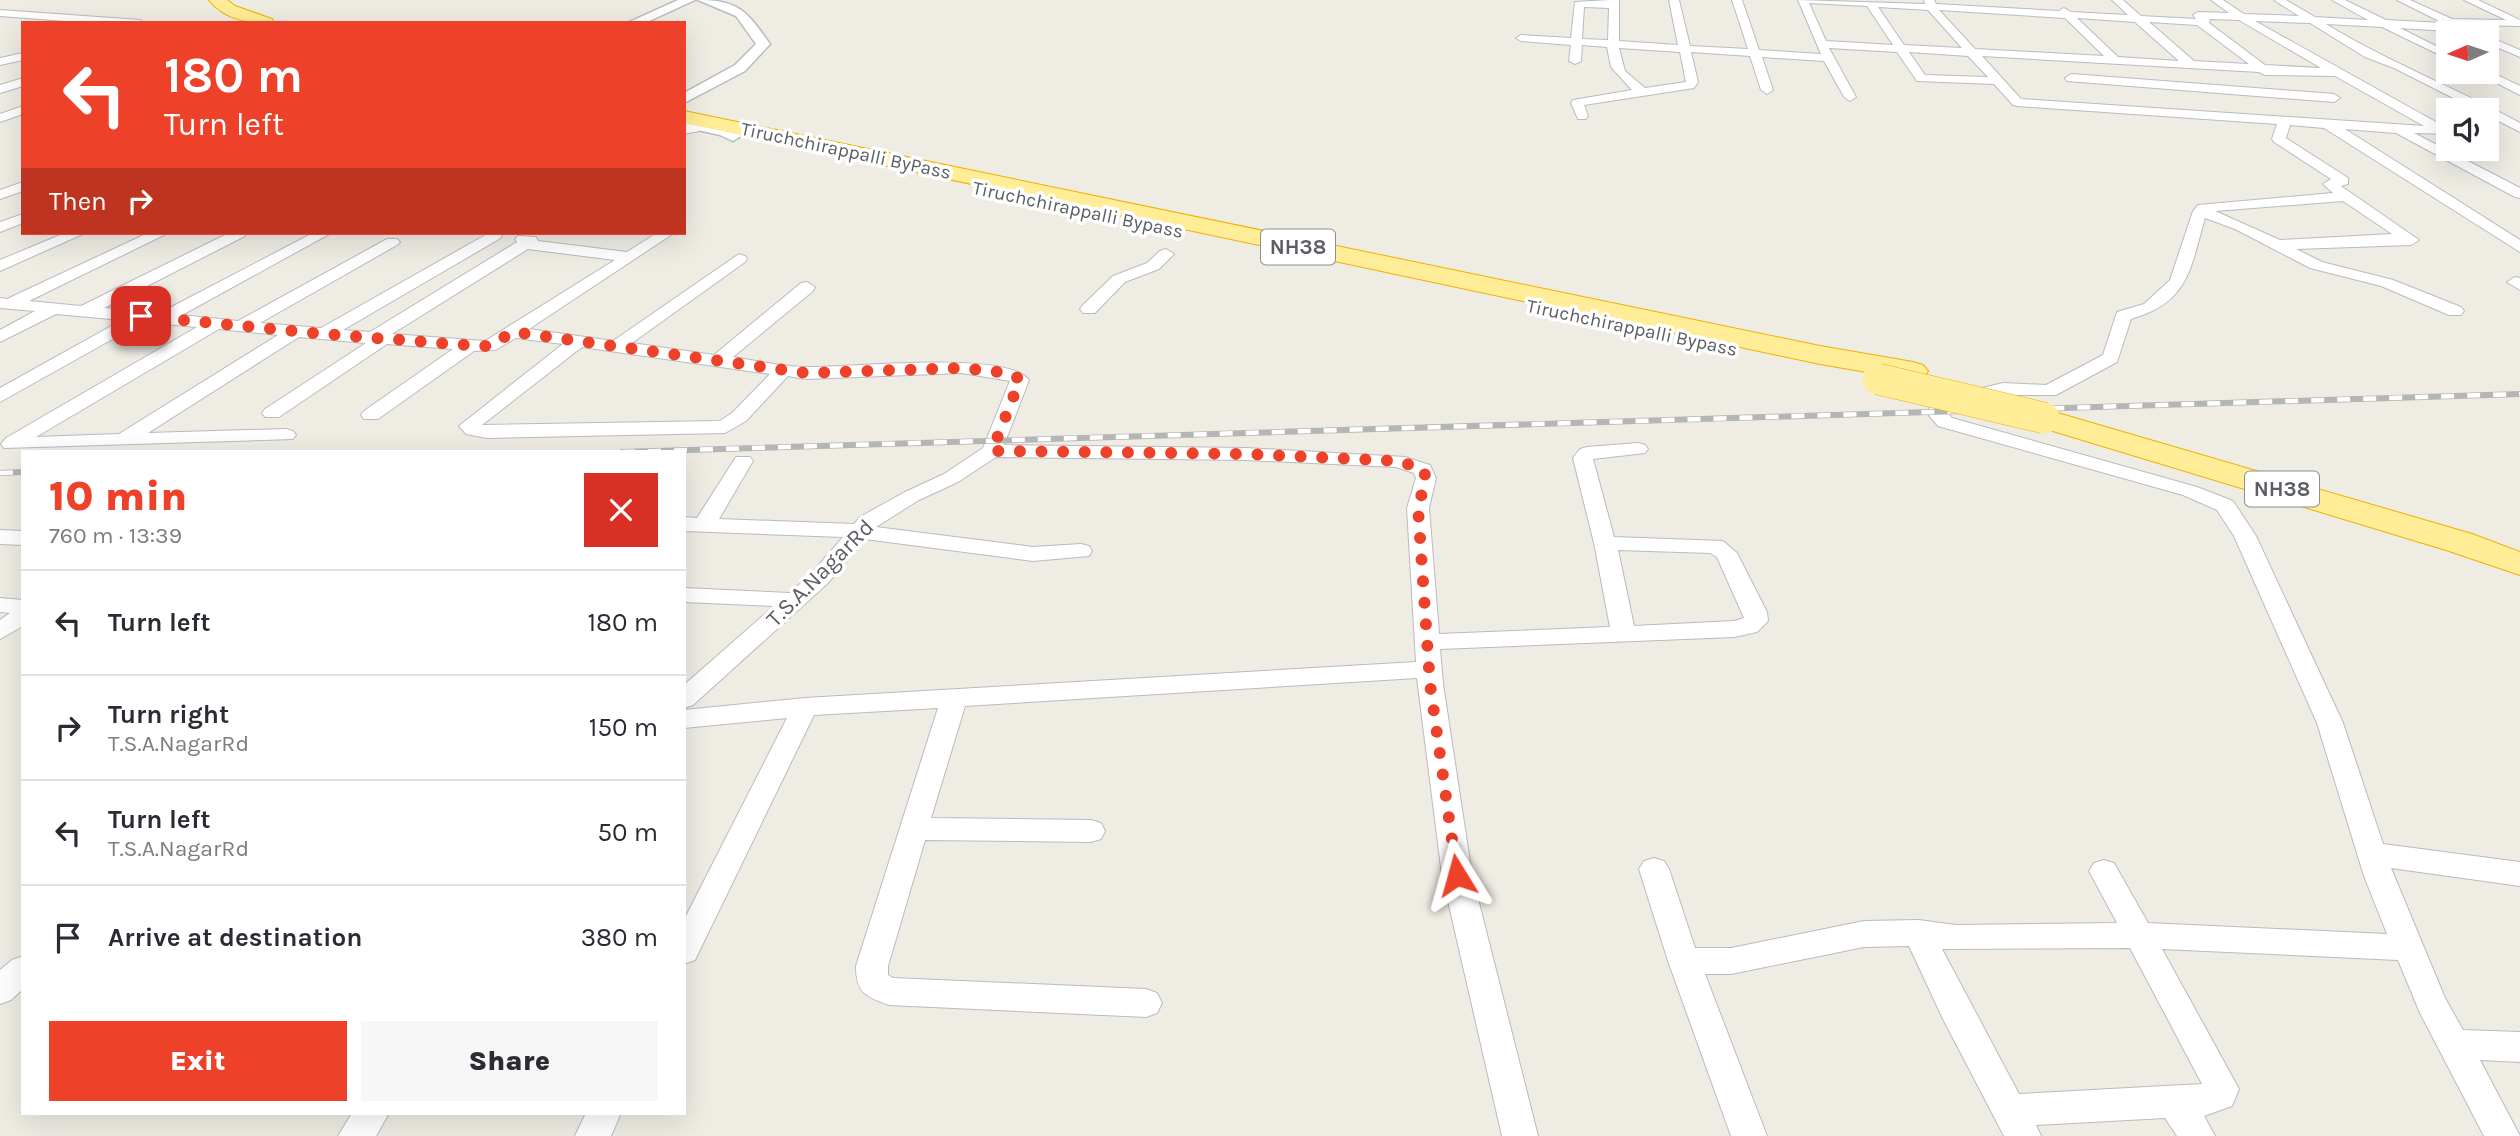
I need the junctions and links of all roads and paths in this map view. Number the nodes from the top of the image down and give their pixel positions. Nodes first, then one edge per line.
1 (217, 0) edge
2 (690, 0) edge
3 (704, 0) edge
4 (1674, 0) edge
5 (1737, 0) edge
6 (1805, 0) edge
7 (1990, 0) edge
8 (2053, 0) edge
9 (2117, 0) edge
10 (2216, 0) edge
11 (2279, 0) edge
12 (2337, 0) edge
13 (2402, 0) edge
14 (2469, 0) edge
15 (1614, 2) edge
16 (1869, 2) edge
17 (12, 3) dead end
18 (1930, 3) edge
19 (0, 7) edge
20 (2000, 11) junction
21 (0, 13) edge
22 (206, 14) dead end
23 (2067, 14) junction
24 (2243, 17) junction
25 (2135, 18) junction
26 (2310, 20) junction
27 (112, 21) edge
28 (222, 21) edge
29 (261, 21) edge
30 (638, 21) edge
31 (2447, 21) edge
32 (2200, 22) junction
33 (2499, 23) edge
34 (2520, 23) edge
35 (2436, 24) edge
36 (2383, 25) junction
37 (1521, 38) dead end
38 (1577, 42) junction
39 (1614, 44) junction
40 (1822, 44) junction
41 (2499, 44) edge
42 (1682, 48) junction
43 (1899, 49) junction
44 (2436, 50) edge
45 (1753, 53) junction
46 (1971, 53) junction
47 (2520, 54) edge
48 (21, 57) edge
49 (1828, 58) junction
50 (1575, 61) dead end
51 (2114, 61) junction
52 (0, 62) edge
53 (2190, 65) junction
54 (2263, 69) junction
55 (2339, 73) junction
56 (1998, 81) junction
57 (2499, 81) edge
58 (21, 83) edge
59 (2145, 83) junction
60 (2360, 84) junction
61 (2, 88) edge
62 (21, 89) edge
63 (1767, 90) dead end
64 (2520, 91) edge
65 (1643, 93) junction
66 (2299, 96) junction
67 (1850, 97) dead end
68 (686, 98) edge
69 (2088, 98) junction
70 (2462, 98) edge
71 (2334, 99) junction
72 (21, 111) edge
73 (2186, 115) junction
74 (1582, 116) dead end
75 (0, 118) edge
76 (2499, 120) edge
77 (2285, 121) junction
78 (2319, 123) junction
79 (686, 125) edge
80 (2436, 125) edge
81 (2396, 129) junction
82 (2436, 130) edge
83 (2499, 131) edge
84 (2518, 135) edge
85 (0, 178) edge
86 (21, 181) edge
87 (21, 187) edge
88 (2520, 194) edge
89 (0, 195) edge
90 (2346, 196) junction
91 (2200, 211) junction
92 (21, 219) edge
93 (0, 227) edge
94 (72, 235) edge
95 (156, 235) edge
96 (236, 235) edge
97 (320, 235) edge
98 (485, 235) edge
99 (664, 235) edge
100 (494, 236) junction
101 (533, 239) edge
102 (392, 242) dead end
103 (2278, 245) junction
104 (2520, 247) edge
105 (1166, 254) dead end
106 (631, 257) junction
107 (739, 259) dead end
108 (0, 266) edge
109 (807, 287) dead end
110 (4, 303) edge
111 (54, 308) junction
112 (1089, 309) dead end
113 (84, 311) junction
114 (2455, 311) dead end
115 (141, 316) junction
116 (164, 318) junction
117 (217, 323) junction
118 (241, 326) junction
119 (538, 327) junction
120 (296, 331) junction
121 (324, 334) junction
122 (0, 337) edge
123 (378, 338) junction
124 (579, 341) junction
125 (471, 345) junction
126 (617, 346) junction
127 (719, 360) junction
128 (784, 370) junction
129 (1913, 371) joint
130 (0, 396) edge
131 (2057, 413) junction
132 (272, 414) dead end
133 (371, 415) dead end
134 (286, 435) dead end
135 (124, 440) junction
136 (5, 444) edge
137 (1638, 449) dead end
138 (992, 451) junction
139 (743, 461) dead end
140 (694, 524) edge
141 (858, 531) junction
142 (0, 537) edge
143 (21, 538) edge
144 (1605, 542) junction
145 (2520, 547) edge
146 (1081, 551) dead end
147 (2520, 564) edge
148 (686, 595) edge
149 (794, 600) junction
150 (0, 605) edge
151 (21, 607) edge
152 (21, 616) edge
153 (0, 631) edge
154 (1623, 633) junction
155 (1429, 656) junction
156 (954, 699) junction
157 (686, 702) edge
158 (686, 703) edge
159 (806, 707) junction
160 (914, 829) junction
161 (1091, 831) dead end
162 (2373, 854) junction
163 (1654, 869) dead end
164 (2104, 871) dead end
165 (2520, 874) edge
166 (1919, 933) junction
167 (2138, 935) junction
168 (686, 947) edge
169 (2408, 948) junction
170 (1684, 961) junction
171 (21, 971) edge
172 (0, 990) edge
173 (1146, 1003) dead end
174 (2452, 1044) junction
175 (2520, 1047) edge
176 (2174, 1101) junction
177 (371, 1115) edge
178 (603, 1115) edge
179 (2016, 1123) edge
180 (2507, 1130) edge
181 (356, 1136) edge
182 (593, 1136) edge
183 (1520, 1136) edge
184 (1749, 1136) edge
185 (2197, 1136) edge

1 - 29 highway
2 - 30 street
3 - 68 street
4 - 42 street
5 - 45 street
6 - 16 street
6 - 40 street
7 - 20 street
8 - 23 street
9 - 25 street
10 - 24 street
11 - 26 street
12 - 36 street
13 - 31 street
14 - 34 street
15 - 38 street
15 - 39 street
16 - 18 street
16 - 43 street
17 - 19 street
18 - 20 street
18 - 46 street
20 - 23 street
21 - 27 street
22 - 28 highway
23 - 25 street
23 - 51 street
24 - 26 street
24 - 32 street
24 - 55 street
25 - 32 street
25 - 53 street
26 - 36 street
26 - 70 street
32 - 54 street
33 - 34 street
35 - 36 street
36 - 44 street
37 - 38 street
38 - 39 street
38 - 50 street
39 - 42 street
39 - 65 street
40 - 43 street
40 - 49 street
41 - 47 street
42 - 45 street
42 - 65 street
43 - 46 street
43 - 56 street
45 - 49 street
45 - 63 street
46 - 51 street
46 - 56 street
48 - 52 street
49 - 67 street
51 - 53 street
53 - 54 street
54 - 55 street
54 - 66 street
55 - 60 street
56 - 69 street
57 - 64 street
58 - 61 street
59 - 66 street
59 - 69 street
59 - 73 street
60 - 71 street
60 - 80 street
61 - 62 street
65 - 74 street
66 - 71 street
69 - 73 street
71 - 78 street
72 - 75 street
73 - 77 street
76 - 84 street
77 - 78 street
77 - 90 street
78 - 81 street
78 - 104 street
79 - 129 highway, Tiruchchirappalli ByPass / NH38
79 - 131 highway, Tiruchchirappalli Bypass / NH38, bridge
81 - 82 street
81 - 88 street
83 - 84 street
85 - 86 street
87 - 89 street
90 - 91 street
90 - 103 street
91 - 103 street
91 - 162 street
92 - 93 street
94 - 108 street
95 - 110 street
96 - 113 street
97 - 116 street
98 - 100 street
99 - 106 street
100 - 101 street
100 - 121 street
101 - 106 street
101 - 123 street
102 - 118 street
103 - 114 street
105 - 112 street
106 - 119 street
107 - 126 street
109 - 127 street
110 - 111 street
111 - 113 street
111 - 122 street
113 - 115 street
115 - 116 street
115 - 130 street
116 - 117 street
117 - 118 street
117 - 136 street
118 - 120 street
119 - 124 street
119 - 125 street
120 - 121 street
120 - 135 street
121 - 123 street
123 - 125 street
123 - 132 street
124 - 126 street
124 - 128 street
125 - 133 street
126 - 127 street
127 - 128 street
128 - 138 street
129 - 131 highway, Tiruchchirappalli Bypass / NH38
131 - 145 highway, Tiruchchirappalli Bypass / NH38
131 - 147 highway, Tiruchchirappalli Bypass / NH38
134 - 135 street
135 - 136 street
137 - 144 street
138 - 141 street, T.S.A.NagarRd
138 - 155 street
139 - 140 street
140 - 141 street
141 - 146 street
141 - 149 street, T.S.A.NagarRd
142 - 143 street
144 - 154 street
144 - 154 street
148 - 149 street
149 - 157 street, T.S.A.NagarRd
150 - 151 street
152 - 153 street
154 - 155 street
155 - 156 street
155 - 183 street
156 - 159 street
156 - 160 street
158 - 159 street
159 - 168 street
160 - 161 street
160 - 173 street
162 - 165 street
162 - 169 street
163 - 170 street
164 - 167 street
166 - 167 street
166 - 170 street
166 - 179 street
167 - 169 street
167 - 176 street
169 - 174 street
170 - 184 street
171 - 172 street
174 - 175 street
174 - 180 street
176 - 179 street
176 - 185 street
177 - 181 street
178 - 182 street

